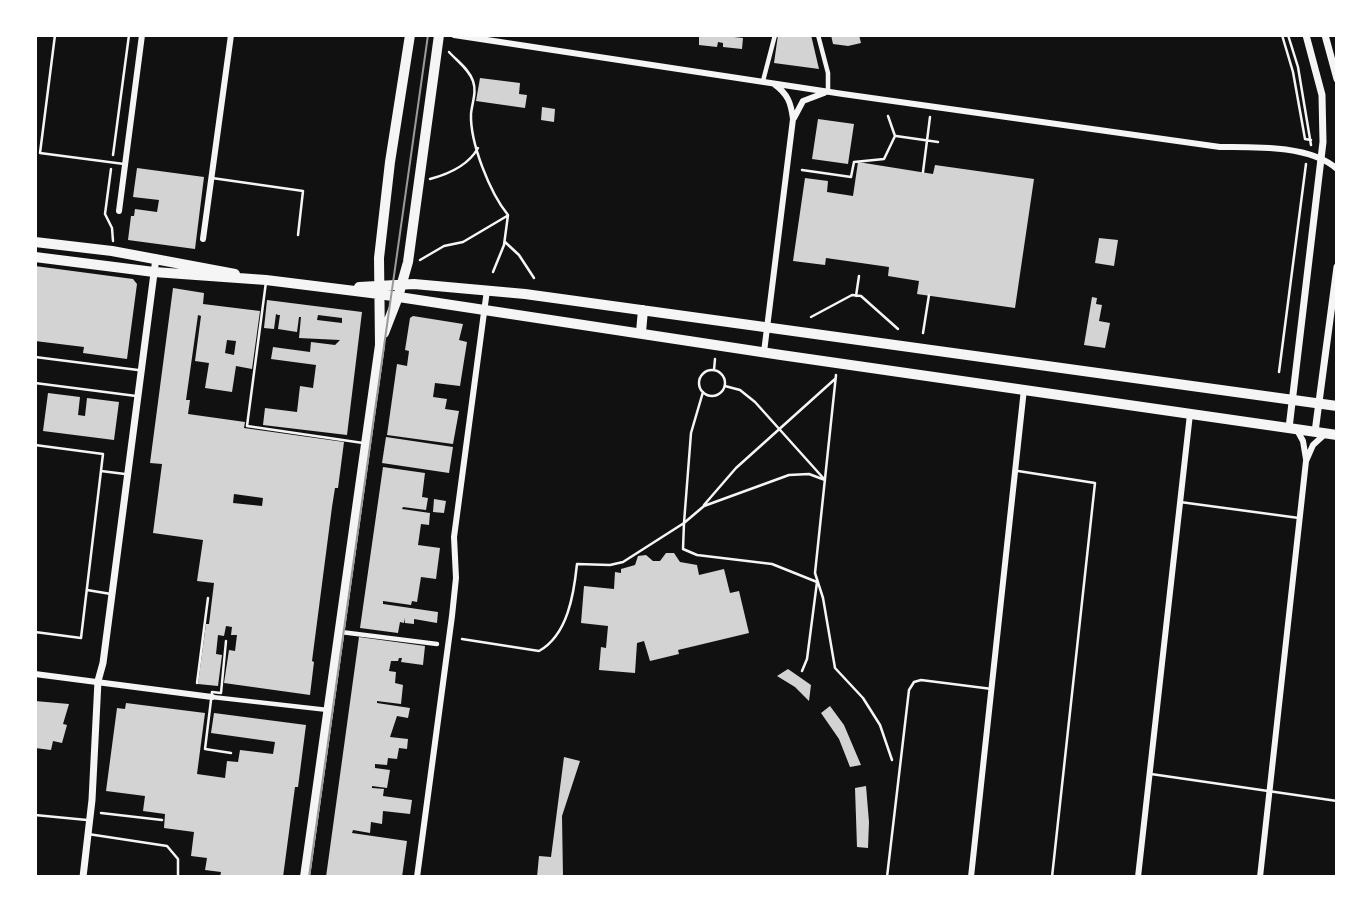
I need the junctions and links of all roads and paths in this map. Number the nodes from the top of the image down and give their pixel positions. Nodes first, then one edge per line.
1 (55, 35) edge
2 (129, 35) edge
3 (142, 35) edge
4 (231, 35) edge
5 (410, 35) edge
6 (439, 35) edge
7 (454, 35) edge
8 (775, 35) edge
9 (818, 35) edge
10 (1282, 35) edge
11 (1288, 35) edge
12 (1306, 35) edge
13 (1325, 35) edge
14 (449, 52) dead end
15 (1337, 79) edge
16 (764, 81) junction
17 (773, 83) junction
18 (828, 92) junction
19 (932, 106) junction
20 (888, 116) dead end
21 (793, 119) junction
22 (895, 136) junction
23 (1305, 139) junction
24 (927, 140) junction
25 (938, 142) dead end
26 (478, 148) junction
27 (1307, 154) junction
28 (1323, 158) junction
29 (112, 162) junction
30 (124, 163) junction
31 (1337, 169) edge
32 (802, 170) dead end
33 (923, 172) dead end
34 (212, 178) junction
35 (430, 179) dead end
36 (118, 211) dead end
37 (508, 215) junction
38 (298, 235) dead end
39 (203, 239) dead end
40 (35, 242) edge
41 (505, 242) junction
42 (112, 251) junction
43 (35, 257) edge
44 (156, 258) junction
45 (418, 262) dead end
46 (1337, 267) edge
47 (155, 272) junction
48 (493, 272) dead end
49 (859, 276) dead end
50 (534, 278) dead end
51 (262, 280) junction
52 (402, 284) junction
53 (379, 290) junction
54 (486, 290) junction
55 (929, 295) dead end
56 (856, 296) junction
57 (398, 297) junction
58 (485, 309) junction
59 (642, 310) junction
60 (811, 317) dead end
61 (766, 326) junction
62 (898, 329) dead end
63 (641, 332) junction
64 (923, 333) dead end
65 (380, 345) junction
66 (764, 352) junction
67 (35, 357) edge
68 (715, 359) dead end
69 (838, 363) junction
70 (142, 370) junction
71 (714, 370) junction
72 (1279, 372) dead end
73 (835, 379) junction
74 (35, 383) edge
75 (725, 386) junction
76 (1024, 389) junction
77 (703, 392) junction
78 (138, 396) junction
79 (1292, 400) junction
80 (1318, 403) junction
81 (1337, 406) edge
82 (1190, 414) junction
83 (780, 428) junction
84 (1293, 429) junction
85 (1315, 432) junction
86 (1332, 434) edge
87 (366, 444) junction
88 (35, 445) edge
89 (1306, 461) junction
90 (101, 471) junction
91 (1014, 471) junction
92 (128, 474) junction
93 (825, 480) junction
94 (1180, 502) junction
95 (704, 506) junction
96 (1300, 518) junction
97 (684, 523) junction
98 (817, 582) junction
99 (87, 590) junction
100 (112, 594) junction
101 (208, 597) dead end
102 (35, 632) edge
103 (340, 632) junction
104 (462, 639) dead end
105 (226, 641) dead end
106 (437, 644) dead end
107 (802, 671) dead end
108 (35, 674) edge
109 (98, 681) junction
110 (197, 683) dead end
111 (992, 689) junction
112 (212, 696) junction
113 (329, 710) junction
114 (231, 753) dead end
115 (1151, 774) junction
116 (898, 780) junction
117 (1269, 792) junction
118 (1337, 801) edge
119 (91, 812) junction
120 (35, 815) edge
121 (162, 820) dead end
122 (90, 821) junction
123 (88, 834) junction
124 (83, 877) edge
125 (178, 877) edge
126 (305, 877) edge
127 (417, 877) edge
128 (887, 877) edge
129 (971, 877) edge
130 (1052, 877) edge
131 (1138, 877) edge
132 (1260, 877) edge

1 - 29 lane
2 - 29 path
3 - 30 street
4 - 34 street
5 - 53 highway
6 - 52 highway
7 - 16 street
8 - 16 street
9 - 18 street
10 - 23 path
11 - 23 path
12 - 28 street
13 - 15 street
14 - 26 path
16 - 17 street
17 - 18 street
17 - 21 street
18 - 19 street
18 - 21 street
19 - 24 path
19 - 27 street
20 - 22 path
21 - 61 street
22 - 24 path
22 - 32 path
23 - 27 path
24 - 25 path
24 - 33 path
26 - 35 path
26 - 37 path
27 - 28 street
27 - 72 path
28 - 31 street
28 - 79 street
29 - 30 lane
29 - 42 path
30 - 36 street
34 - 38 lane
34 - 39 street
37 - 41 path
37 - 45 path
40 - 42 highway
41 - 48 path
41 - 50 path
42 - 44 highway
43 - 47 highway
44 - 47 street
44 - 51 highway
46 - 80 street
47 - 51 highway
47 - 70 street
49 - 56 path
51 - 53 highway
51 - 87 lane
52 - 53 highway
52 - 54 highway
52 - 57 highway
53 - 57 highway
53 - 65 highway
54 - 58 street
54 - 59 highway
55 - 64 path
56 - 60 path
56 - 62 path
57 - 58 highway
57 - 65 highway
58 - 63 highway
58 - 127 street
59 - 61 highway
59 - 63 highway
61 - 66 street
61 - 79 highway
63 - 66 highway
65 - 87 highway
66 - 69 highway
67 - 70 lane
68 - 71 path
69 - 73 path
69 - 76 highway
70 - 78 street
71 - 75 path
71 - 77 path
73 - 83 path
73 - 93 path
74 - 78 lane
75 - 77 path
75 - 83 path
76 - 82 highway
76 - 91 street
77 - 97 path
78 - 92 street
79 - 80 highway
79 - 84 street
80 - 81 highway
80 - 85 street
82 - 84 highway
82 - 94 street
83 - 93 path
83 - 95 path
84 - 85 highway
84 - 89 street
85 - 86 highway
86 - 89 street
87 - 103 highway
88 - 90 lane
89 - 96 street
90 - 92 lane
90 - 99 lane
91 - 111 street
91 - 130 lane
92 - 100 street
93 - 95 path
93 - 98 path
94 - 96 lane
94 - 115 street
95 - 97 path
96 - 117 street
97 - 98 path
97 - 104 path
98 - 107 path
98 - 116 path
99 - 100 lane
99 - 102 lane
100 - 109 street
101 - 110 path
103 - 106 street
103 - 113 highway
105 - 112 lane
108 - 109 street
109 - 112 street
109 - 119 street
111 - 116 lane
111 - 129 street
112 - 113 street
112 - 114 lane
113 - 126 highway
115 - 117 lane
115 - 131 street
116 - 128 lane
117 - 118 lane
117 - 132 street
119 - 121 path
119 - 122 street
120 - 122 lane
122 - 123 street
123 - 124 street
123 - 125 lane

